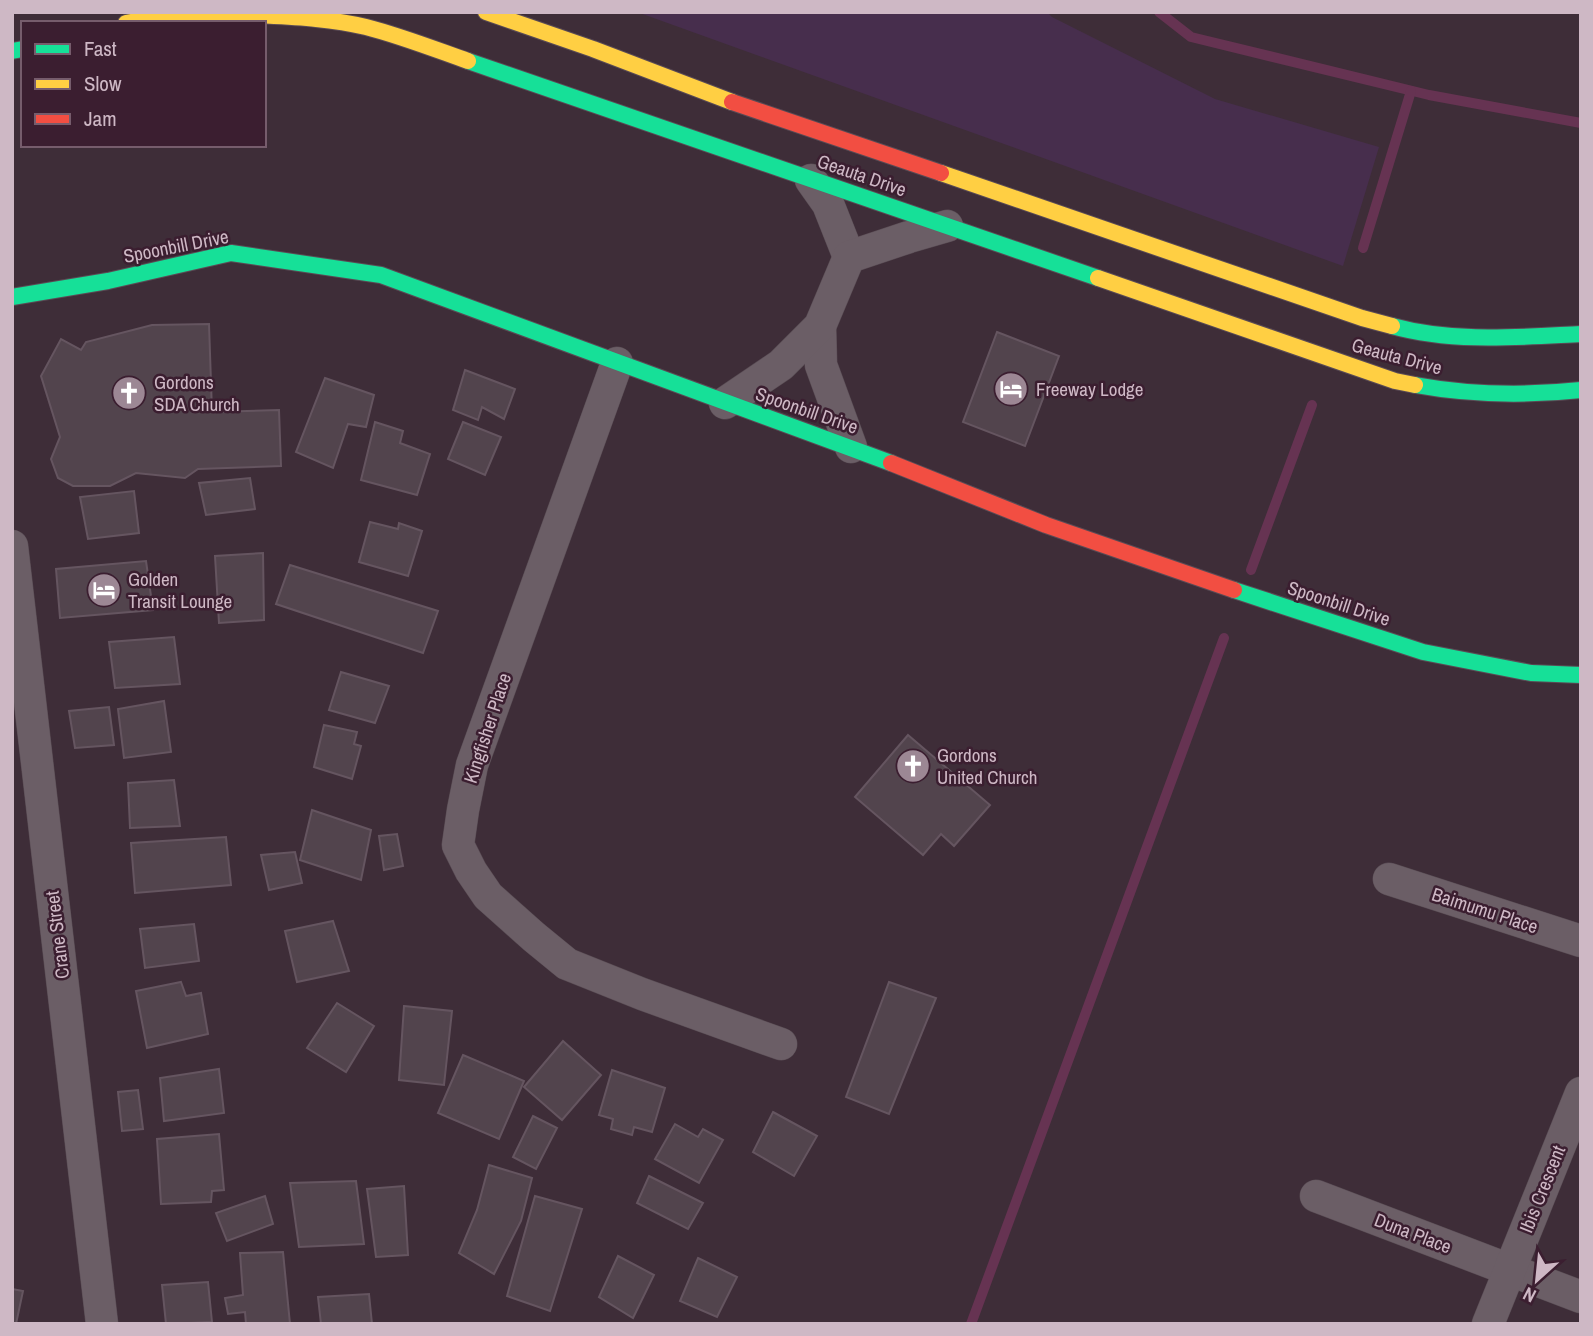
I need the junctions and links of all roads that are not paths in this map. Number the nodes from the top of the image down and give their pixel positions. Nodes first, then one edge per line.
1 (486, 12) edge
2 (140, 21) edge
3 (811, 180) junction
4 (947, 226) junction
5 (849, 257) junction
6 (12, 297) edge
7 (820, 326) junction
8 (1581, 334) edge
9 (617, 363) junction
10 (1581, 390) edge
11 (725, 403) junction
12 (851, 447) junction
13 (12, 546) edge
14 (1581, 675) edge
15 (1389, 879) dead end
16 (1581, 941) edge
17 (781, 1044) dead end
18 (1581, 1093) edge
19 (1316, 1196) dead end
20 (1510, 1269) junction
21 (1581, 1297) edge
22 (102, 1324) edge
23 (1488, 1324) edge

1 - 8 main road, Geauta Drive
2 - 3 main road, Geauta Drive
3 - 4 main road, Geauta Drive
3 - 5 street
4 - 5 street
4 - 10 main road, Geauta Drive
5 - 7 street
6 - 9 main road, Spoonbill Drive
7 - 11 street
7 - 12 street
9 - 11 main road, Spoonbill Drive
9 - 17 street, Kingfisher Place
11 - 12 main road, Spoonbill Drive
12 - 14 main road, Spoonbill Drive
13 - 22 street, Crane Street
15 - 16 street, Baimumu Place
18 - 20 street, Ibis Crescent
19 - 20 street, Duna Place
20 - 21 street, Duna Place
20 - 23 street, Ibis Crescent

